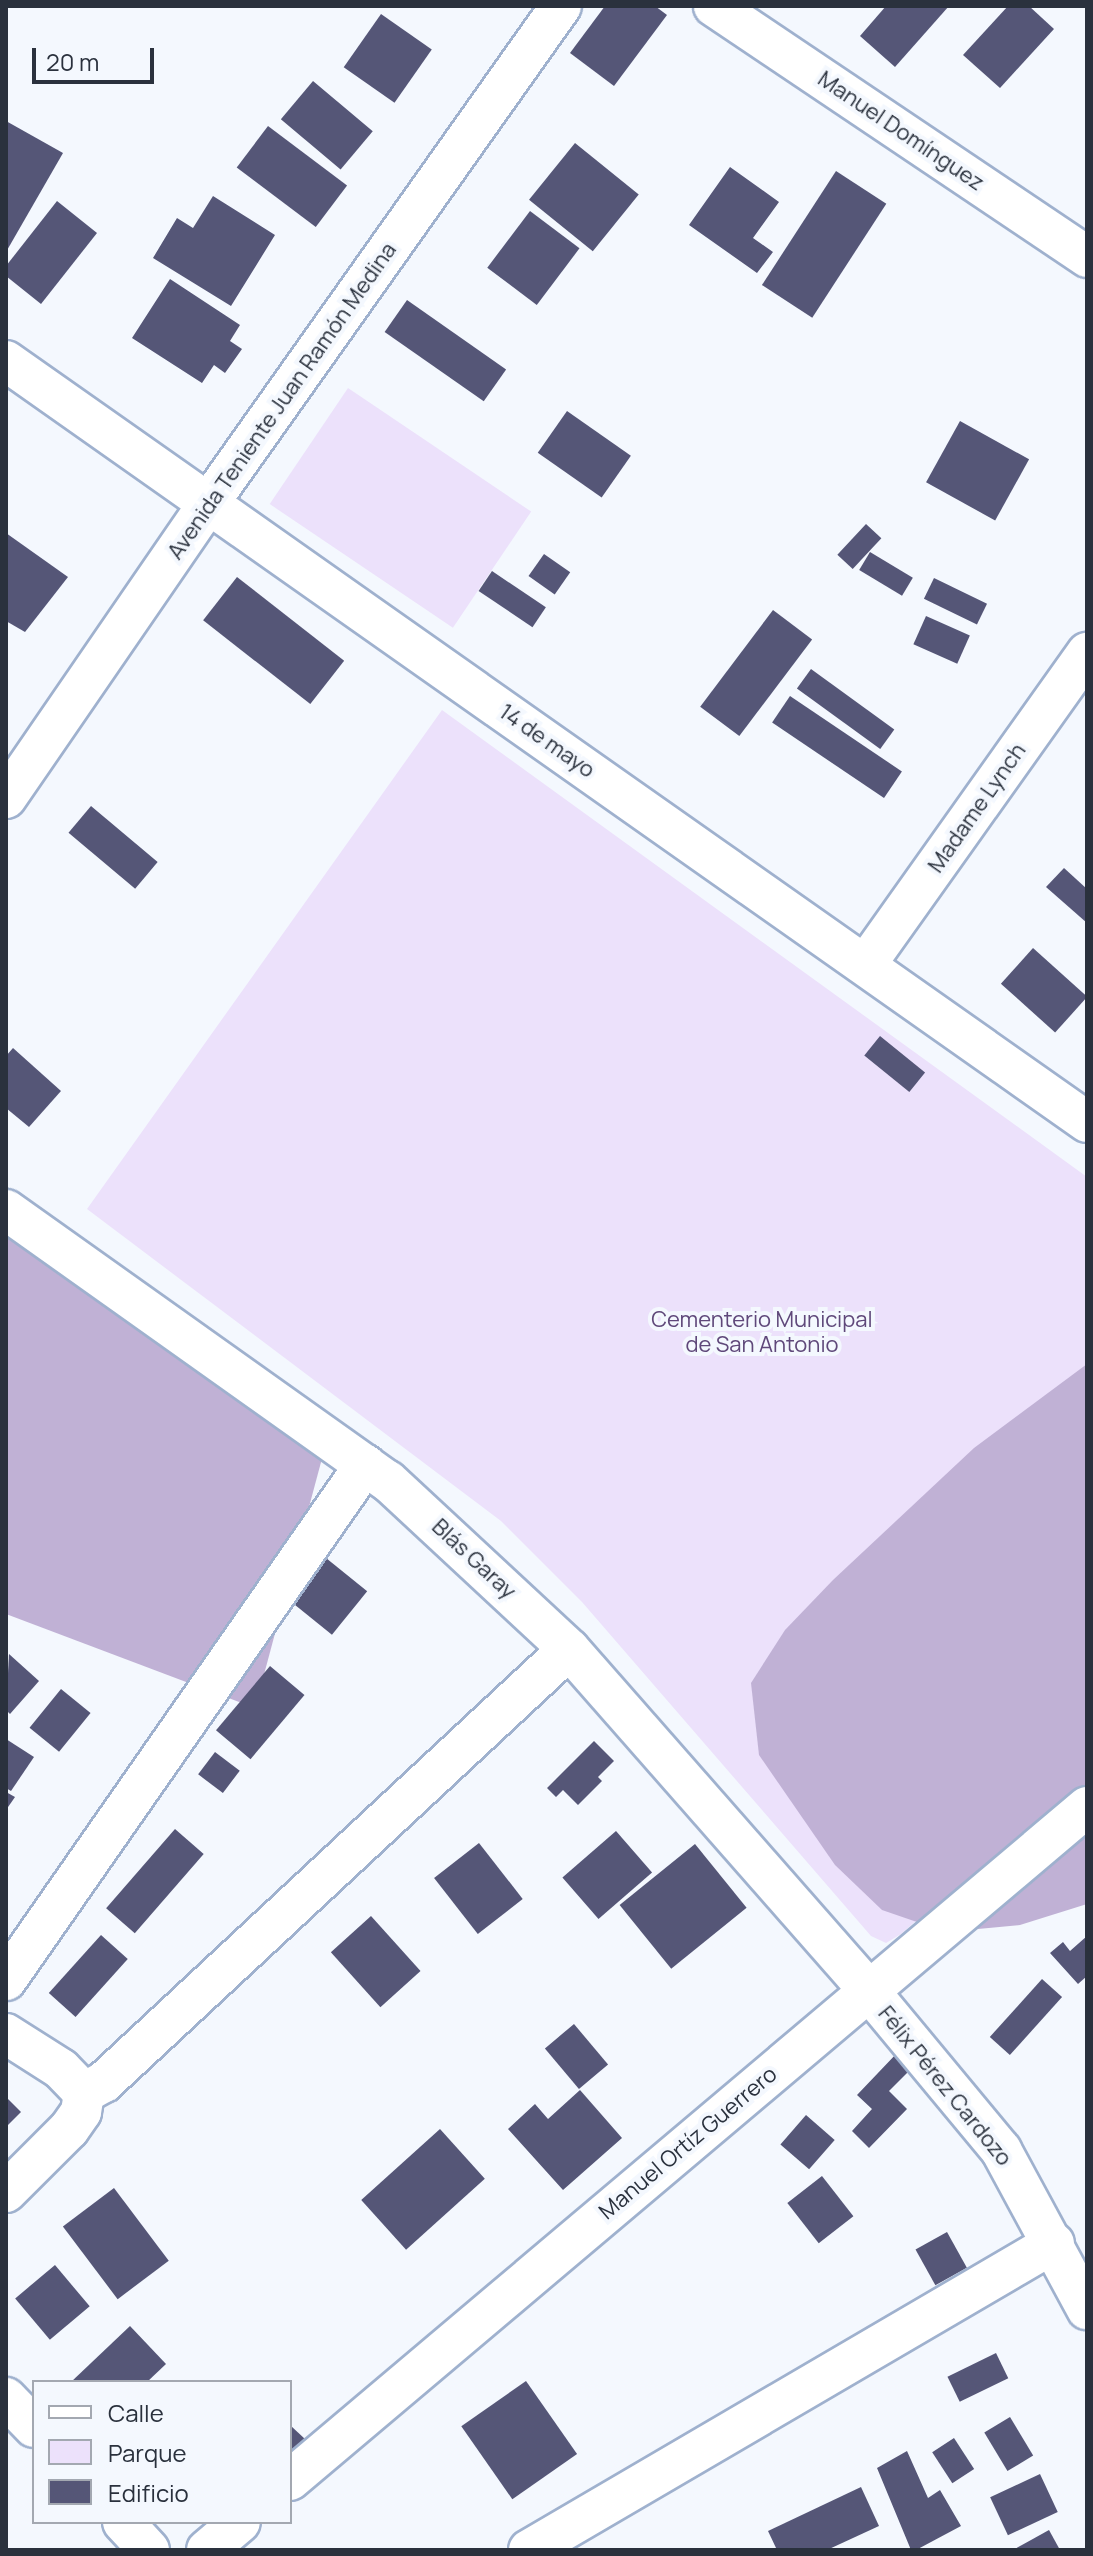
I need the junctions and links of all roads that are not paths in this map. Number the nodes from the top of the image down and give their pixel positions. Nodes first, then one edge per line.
1 (561, 6) edge
2 (714, 6) edge
3 (1087, 257) edge
4 (6, 361) edge
5 (208, 504) junction
6 (1087, 653) edge
7 (6, 798) edge
8 (866, 964) junction
9 (1085, 1118) edge
10 (6, 1210) edge
11 (365, 1465) junction
12 (569, 1649) junction
13 (1087, 1807) edge
14 (6, 1980) edge
15 (869, 1991) junction
16 (6, 2034) edge
17 (82, 2103) junction
18 (6, 2192) edge
19 (1054, 2243) junction
20 (1087, 2309) edge
21 (6, 2398) edge
22 (32, 2425) edge
23 (292, 2478) edge
24 (125, 2524) edge
25 (238, 2524) edge
26 (149, 2550) edge
27 (207, 2550) edge
28 (529, 2550) edge

1 - 5 street, Avenida Teniente Juan Ramón Medina
2 - 3 street, Manuel Domínguez
4 - 5 street, 14 de mayo
5 - 7 street, Avenida Teniente Juan Ramón Medina
5 - 8 street, 14 de mayo
6 - 8 street, Madame Lynch
8 - 9 street, 14 de mayo
10 - 11 street, Blás Garay
11 - 12 street, Blás Garay
11 - 14 street
12 - 15 street, Blás Garay
12 - 17 street
13 - 15 street, Manuel Ortíz Guerrero
15 - 19 street, Félix Pérez Cardozo
15 - 23 street, Manuel Ortíz Guerrero
16 - 17 street
17 - 18 street
19 - 20 street, Félix Pérez Cardozo
19 - 28 street
21 - 22 street
24 - 26 street
25 - 27 street

